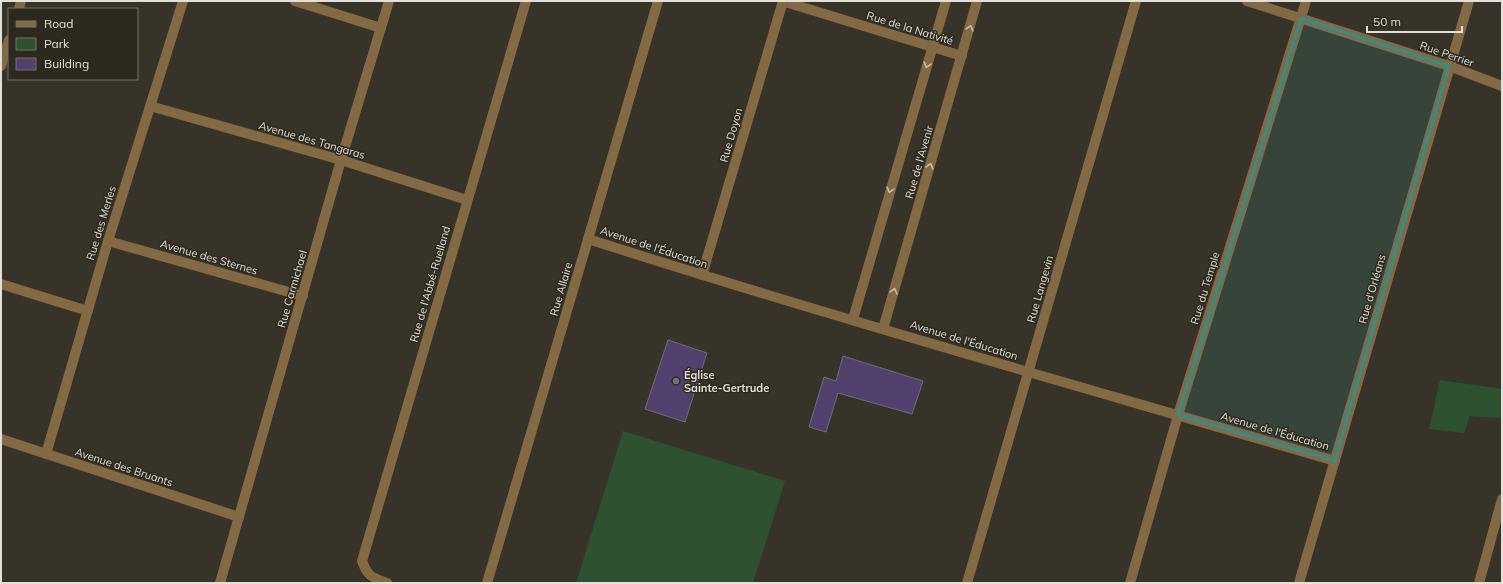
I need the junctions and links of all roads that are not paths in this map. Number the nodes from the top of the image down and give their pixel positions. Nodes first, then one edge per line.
1 (183, 1) edge
2 (295, 1) edge
3 (389, 1) edge
4 (526, 1) edge
5 (658, 1) edge
6 (783, 1) edge
7 (946, 1) edge
8 (977, 1) edge
9 (1136, 1) edge
10 (1247, 1) edge
11 (1306, 1) edge
12 (1469, 1) edge
13 (1301, 18) junction
14 (381, 28) junction
15 (8, 43) edge
16 (932, 47) junction
17 (962, 56) junction
18 (1, 66) edge
19 (1449, 66) junction
20 (1502, 86) edge
21 (150, 106) junction
22 (341, 160) junction
23 (467, 200) junction
24 (588, 238) junction
25 (108, 241) junction
26 (702, 275) junction
27 (1, 284) edge
28 (303, 296) junction
29 (88, 312) junction
30 (853, 319) junction
31 (883, 329) junction
32 (1028, 372) junction
33 (1178, 415) junction
34 (1, 439) edge
35 (46, 454) junction
36 (1335, 461) junction
37 (1502, 499) edge
38 (239, 516) junction
39 (220, 583) edge
40 (387, 583) edge
41 (486, 583) edge
42 (967, 583) edge
43 (1130, 583) edge
44 (1299, 583) edge
45 (1479, 583) edge

1 - 21 street, Rue des Merles
2 - 14 street
3 - 14 street, Rue Carmichael
4 - 23 street, Rue de l'Abbé-Ruelland
5 - 24 street, Rue Allaire
6 - 16 street, Rue de la Nativité
6 - 26 street, Rue Doyon
7 - 16 street, Rue de l'Avenir
17 -> 8 street, Rue de l'Avenir
9 - 32 street, Rue Langevin
10 - 13 street, Rue Perrier
11 - 13 street, Rue du Temple
12 - 19 street, Rue d'Orléans
13 - 19 street, Rue Perrier
13 - 33 street, Rue du Temple
14 - 22 street, Rue Carmichael
15 - 18 street
16 - 17 street, Rue de la Nativité
16 -> 30 street, Rue de l'Avenir
31 -> 17 street, Rue de l'Avenir
19 - 20 street, Rue Perrier
19 - 36 street, Rue d'Orléans
21 - 22 street, Avenue des Tangaras
21 - 25 street, Rue des Merles
22 - 23 street, Avenue des Tangaras
22 - 28 street, Rue Carmichael
23 - 40 street, Rue de l'Abbé-Ruelland
24 - 26 street, Avenue de l'Éducation
24 - 41 street, Rue Allaire
25 - 28 street, Avenue des Sternes
25 - 29 street, Rue des Merles
26 - 30 street, Avenue de l'Éducation
27 - 29 street
28 - 38 street, Rue Carmichael
29 - 35 street, Rue des Merles
30 - 31 street, Avenue de l'Éducation
31 - 32 street, Avenue de l'Éducation
32 - 33 street, Avenue de l'Éducation
32 - 42 street, Rue Langevin
33 - 36 street, Avenue de l'Éducation
33 - 43 street, Rue du Temple
34 - 35 street, Avenue des Bruants
35 - 38 street, Avenue des Bruants
36 - 44 street, Rue d'Orléans
37 - 45 street
38 - 39 street, Rue Carmichael

